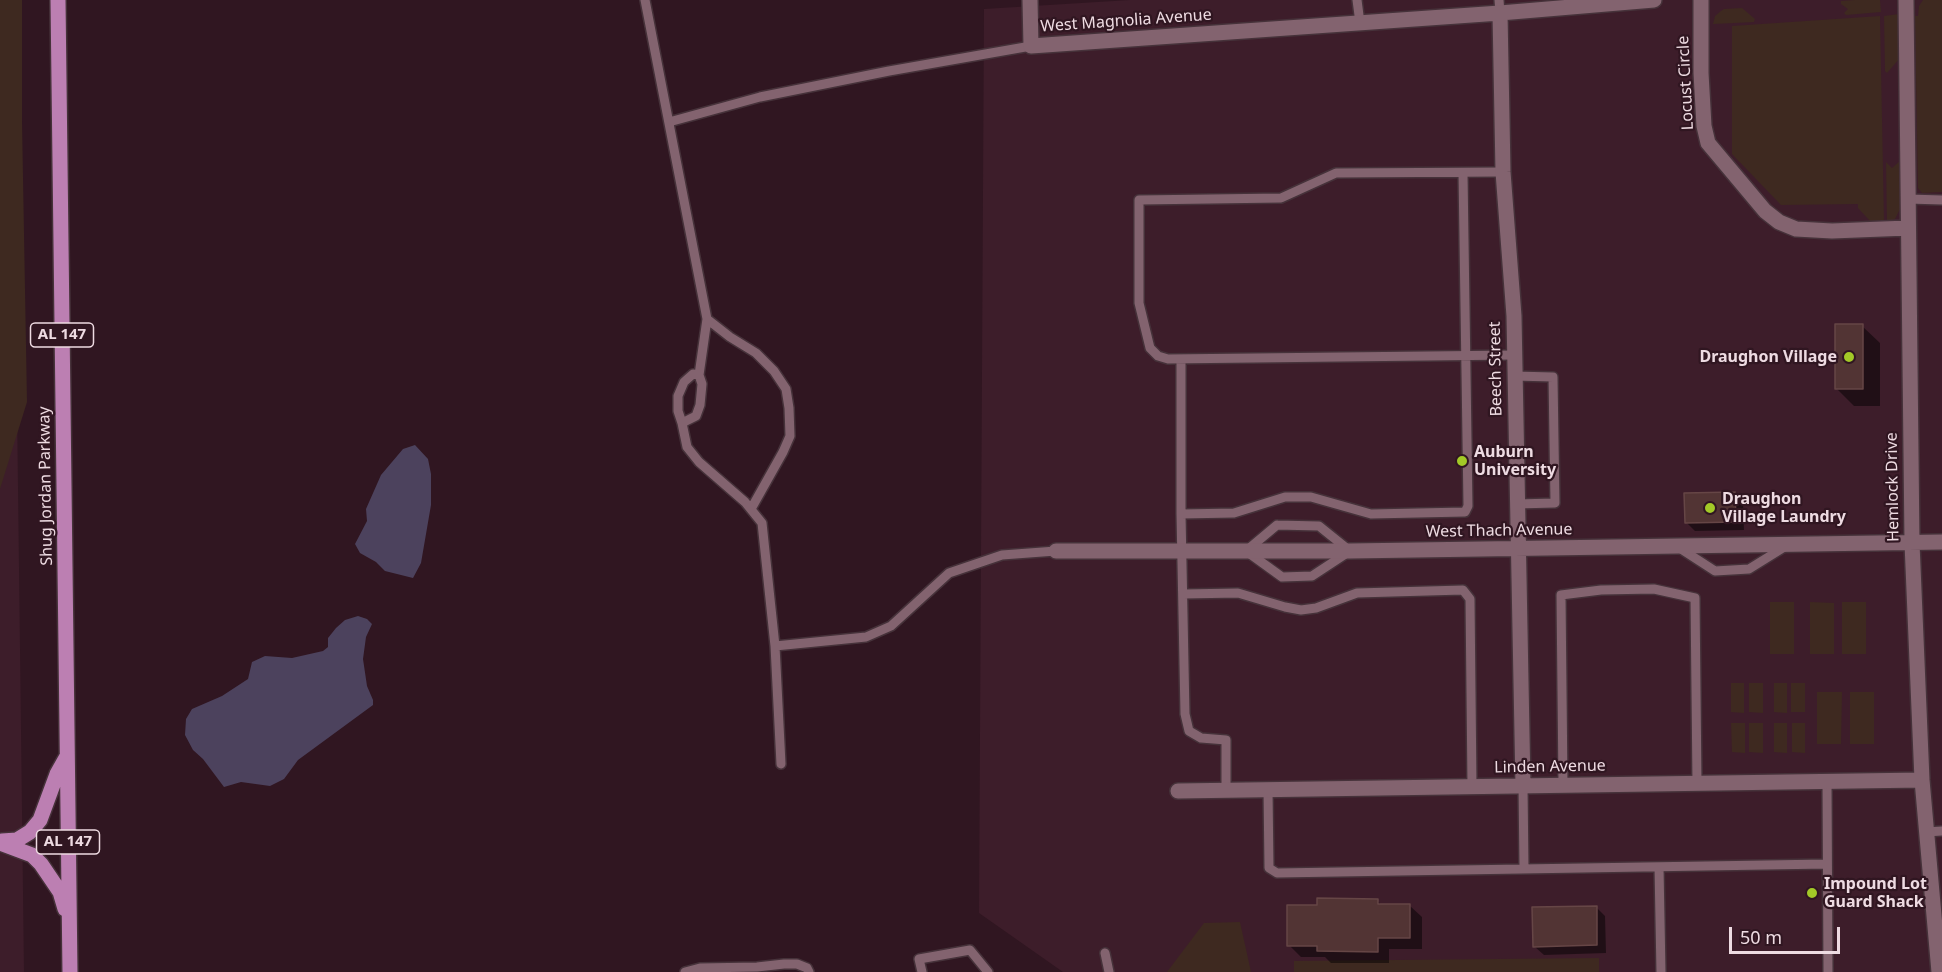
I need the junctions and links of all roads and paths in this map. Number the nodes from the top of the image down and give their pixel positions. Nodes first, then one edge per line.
1 (58, 0) edge
2 (645, 0) edge
3 (1030, 0) edge
4 (1357, 0) edge
5 (1654, 0) edge
6 (1701, 0) edge
7 (1906, 0) edge
8 (1499, 7) edge
9 (1360, 22) junction
10 (1031, 46) junction
11 (669, 122) junction
12 (1503, 172) junction
13 (1463, 173) junction
14 (1908, 200) junction
15 (1942, 200) edge
16 (1908, 228) junction
17 (707, 319) junction
18 (1465, 355) junction
19 (1514, 355) junction
20 (1180, 359) junction
21 (699, 375) junction
22 (1514, 376) junction
23 (682, 423) junction
24 (1516, 504) junction
25 (751, 509) junction
26 (1181, 514) junction
27 (1942, 542) edge
28 (1912, 543) junction
29 (1789, 544) junction
30 (1676, 546) junction
31 (1517, 548) junction
32 (1056, 551) joint
33 (1181, 551) junction
34 (1246, 551) junction
35 (1350, 551) junction
36 (1183, 594) junction
37 (775, 646) junction
38 (67, 755) junction
39 (780, 764) dead end
40 (1922, 780) junction
41 (1827, 782) junction
42 (1697, 784) junction
43 (1563, 785) junction
44 (1472, 786) junction
45 (1523, 786) junction
46 (1226, 790) junction
47 (1268, 790) junction
48 (1178, 791) dead end
49 (1934, 832) edge
50 (0, 842) edge
51 (1827, 864) junction
52 (1659, 867) junction
53 (1524, 868) junction
54 (70, 929) junction
55 (1106, 953) dead end
56 (70, 972) edge
57 (685, 972) edge
58 (809, 972) edge
59 (922, 972) edge
60 (988, 972) edge
61 (1109, 972) edge
62 (1661, 972) edge
63 (1828, 972) edge
64 (1939, 972) edge

1 - 38 main road, Shug Jordan Parkway / AL 147
2 - 11 lane
3 - 10 street
4 - 9 lane
5 - 8 street, West Magnolia Avenue
6 - 16 street, Locust Circle
7 - 14 street, Hemlock Drive
8 - 9 street, West Magnolia Avenue
8 - 12 street, Beech Street
9 - 10 street, West Magnolia Avenue
10 - 11 lane
11 - 17 lane
12 - 13 lane
12 - 19 street, Beech Street
13 - 18 lane
13 - 20 lane
14 - 15 lane
14 - 16 street, Hemlock Drive
16 - 28 street, Hemlock Drive
17 - 21 lane
17 - 25 lane
18 - 19 lane
18 - 20 lane
18 - 26 lane
19 - 22 street, Beech Street
20 - 26 lane
21 - 23 lane
21 - 23 lane
22 - 24 street, Beech Street
22 - 24 lane
23 - 25 lane
24 - 31 street, Beech Street
25 - 37 lane
26 - 33 lane
27 - 28 street, West Thach Avenue
28 - 29 street, West Thach Avenue
28 - 40 street, Hemlock Drive
29 - 30 street, West Thach Avenue
29 - 30 lane
30 - 31 street, West Thach Avenue
31 - 35 street, West Thach Avenue
31 - 45 street, Beech Street
32 - 33 street, West Thach Avenue
32 - 37 lane
33 - 34 street, West Thach Avenue
33 - 36 lane
34 - 35 street, West Thach Avenue
34 - 35 lane
34 - 35 lane
36 - 44 lane
36 - 46 lane
37 - 39 lane
38 - 50 main road
38 - 54 main road, Shug Jordan Parkway / AL 147
40 - 41 street, Linden Avenue
40 - 49 street, Hemlock Drive
41 - 42 street, Linden Avenue
41 - 51 lane
42 - 43 street, Linden Avenue
42 - 43 lane
43 - 45 street, Linden Avenue
44 - 45 street, Linden Avenue
44 - 47 street, Linden Avenue
45 - 53 lane, Beech Street
46 - 47 street, Linden Avenue
46 - 48 street, Linden Avenue
47 - 53 lane
49 - 64 street, Hemlock Drive
50 - 54 main road
51 - 52 lane
51 - 63 lane
52 - 53 lane
52 - 62 lane
54 - 56 main road, Shug Jordan Parkway / AL 147
55 - 61 lane
57 - 58 lane
59 - 60 lane

